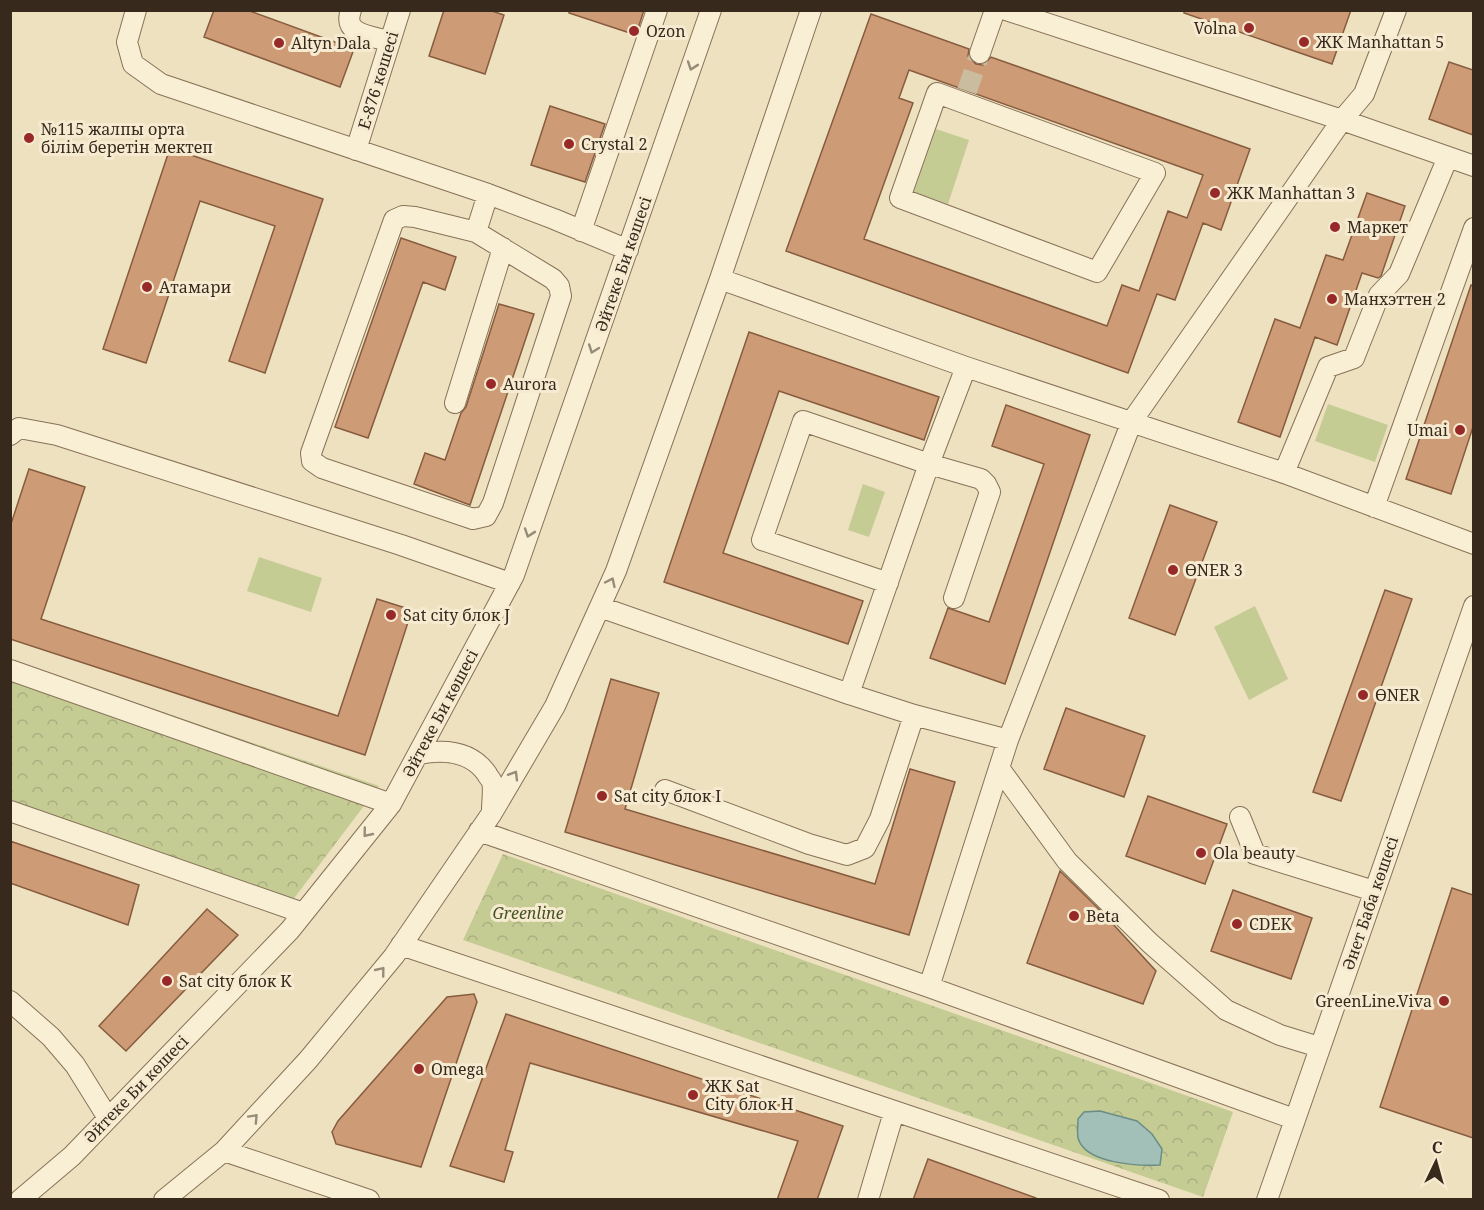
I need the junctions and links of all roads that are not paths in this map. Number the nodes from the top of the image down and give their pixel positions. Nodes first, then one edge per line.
1 (136, 10) edge
2 (351, 10) edge
3 (400, 10) edge
4 (657, 10) edge
5 (711, 10) edge
6 (811, 10) edge
7 (995, 10) edge
8 (1006, 10) edge
9 (1396, 10) edge
10 (389, 41) junction
11 (980, 53) tunnel mouth
12 (965, 96) joint
13 (1342, 120) junction
14 (356, 150) junction
15 (1448, 157) junction
16 (1473, 166) edge
17 (488, 194) junction
18 (1473, 228) edge
19 (581, 231) junction
20 (476, 232) junction
21 (503, 248) junction
22 (628, 250) junction
23 (720, 279) junction
24 (966, 367) junction
25 (455, 403) dead end
26 (1132, 421) junction
27 (10, 435) edge
28 (929, 464) junction
29 (1284, 473) junction
30 (1374, 507) junction
31 (1473, 544) edge
32 (888, 583) junction
33 (510, 584) junction
34 (954, 598) dead end
35 (1473, 606) edge
36 (600, 607) junction
37 (10, 670) edge
38 (849, 694) junction
39 (914, 715) junction
40 (1008, 740) junction
41 (419, 754) junction
42 (999, 768) junction
43 (665, 790) dead end
44 (391, 804) junction
45 (10, 811) edge
46 (492, 813) junction
47 (1240, 817) dead end
48 (479, 831) junction
49 (1374, 891) junction
50 (303, 913) junction
51 (401, 945) junction
52 (929, 987) junction
53 (10, 1001) edge
54 (1319, 1047) junction
55 (894, 1112) junction
56 (108, 1118) junction
57 (1294, 1119) junction
58 (224, 1151) junction
59 (20, 1200) edge
60 (164, 1200) edge
61 (369, 1200) edge
62 (868, 1200) edge
63 (1159, 1200) edge
64 (1267, 1200) edge

1 - 14 street
2 - 10 street
3 - 10 street, Е-876 көшесі
4 - 19 street
5 -> 22 street, Әйтеке Би көшесі
6 - 23 street
7 - 11 street
8 - 13 street
9 - 13 street
10 - 14 street, Е-876 көшесі
12 - 12 street
13 - 15 street
13 - 26 street
14 - 17 street
15 - 16 street
15 - 29 street
17 - 19 street
17 - 20 street
18 - 30 street
19 - 22 street
20 - 21 street
20 - 21 street
21 - 25 street
22 -> 33 street, Әйтеке Би көшесі
23 - 24 street
36 -> 23 street
24 - 26 street
24 - 28 street
26 - 29 street
26 - 40 street
27 - 33 street
28 - 32 street
28 - 32 street
28 - 34 street
29 - 30 street
30 - 31 street
32 - 38 street
33 - 41 street, Әйтеке Би көшесі
35 - 49 street, Әнет Баба көшесі
36 - 38 street
46 -> 36 street
37 - 44 street
38 - 39 street
39 - 40 street
39 - 43 street
40 - 42 street
41 - 44 street, Әйтеке Би көшесі
41 - 46 street
42 - 52 street
42 - 54 street
44 -> 50 street, Әйтеке Би көшесі
45 - 50 street
46 - 48 street
47 - 49 street
48 - 51 street
48 - 52 street
49 - 54 street, Әнет Баба көшесі
50 - 56 street, Әйтеке Би көшесі
51 - 55 street
58 -> 51 street
52 - 57 street
53 - 56 street
54 - 57 street, Әнет Баба көшесі
55 - 62 street
55 - 63 street
56 - 59 street, Әйтеке Би көшесі
57 - 64 street, Әнет Баба көшесі
58 - 60 street
58 - 61 street

